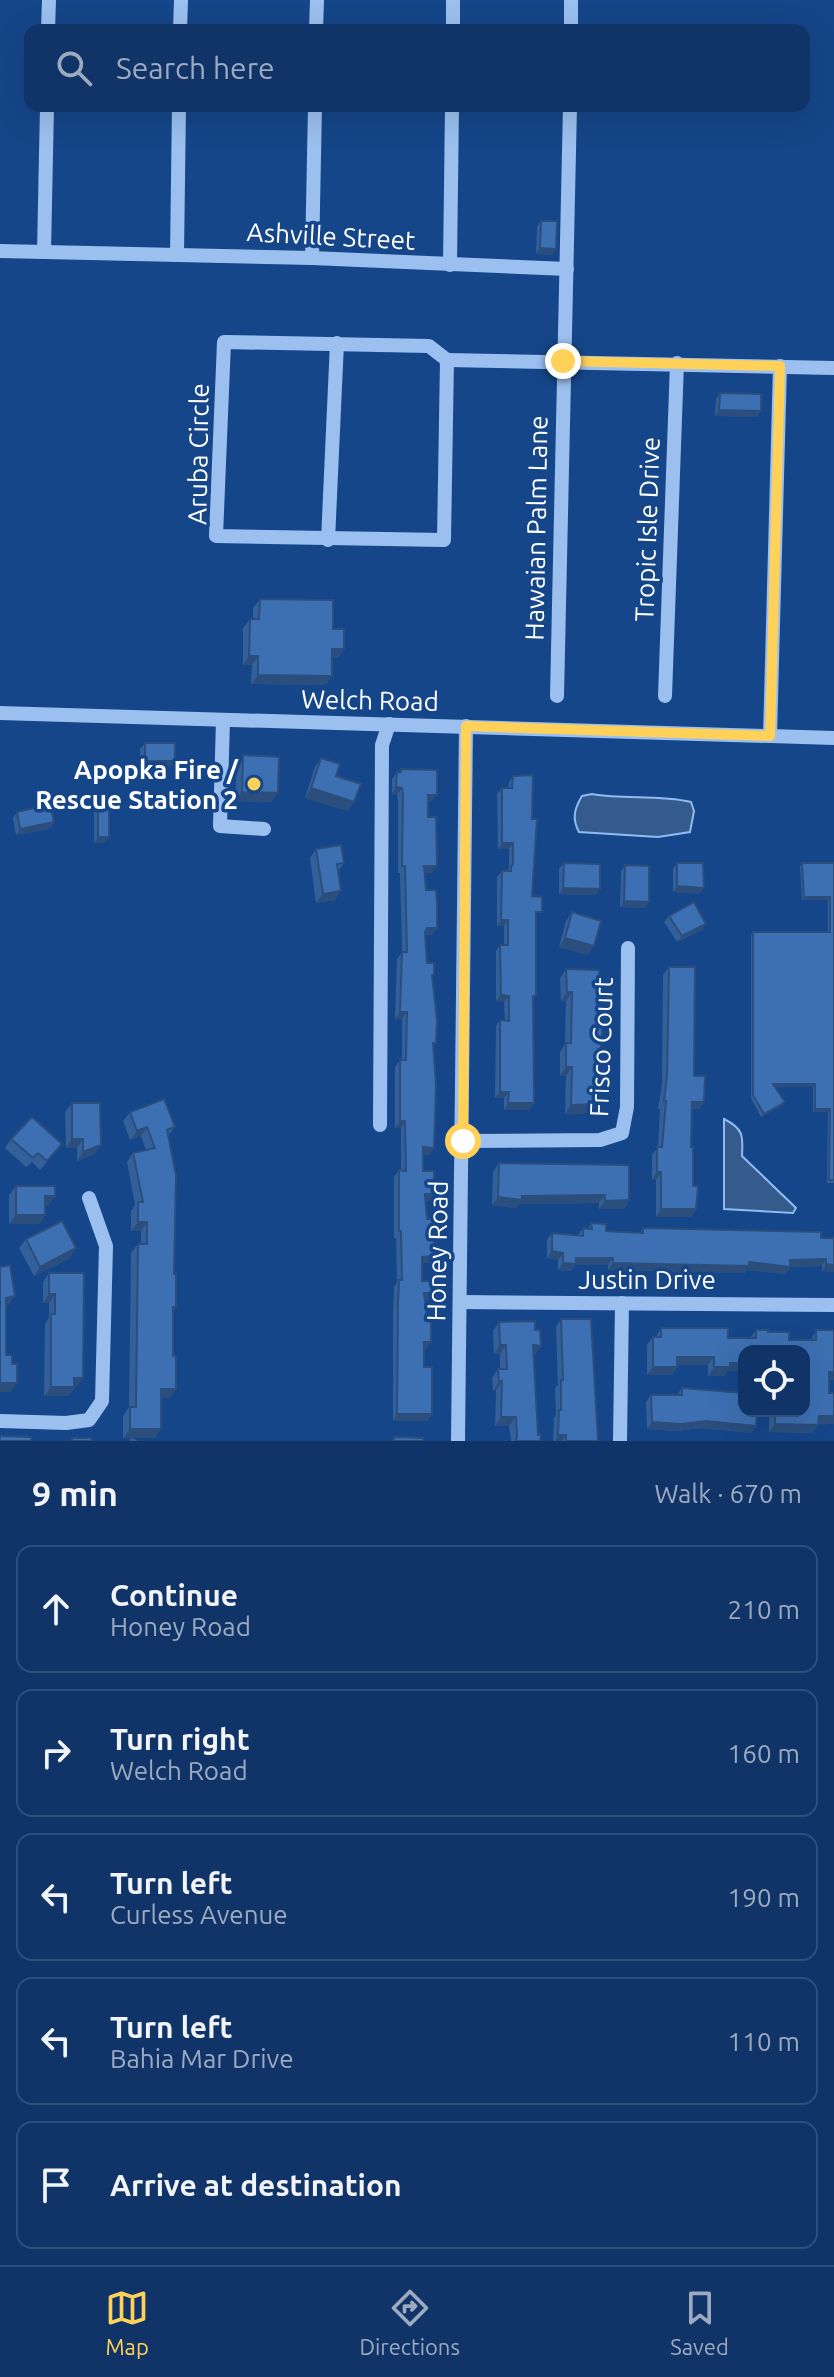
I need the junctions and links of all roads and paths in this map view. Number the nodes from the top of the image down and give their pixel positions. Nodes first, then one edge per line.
1 (49, 0) edge
2 (181, 0) edge
3 (317, 0) edge
4 (453, 0) edge
5 (571, 0) edge
6 (48, 24) edge
7 (180, 24) edge
8 (316, 24) edge
9 (453, 24) edge
10 (571, 24) edge
11 (47, 112) edge
12 (179, 112) edge
13 (315, 112) edge
14 (452, 112) edge
15 (570, 112) edge
16 (0, 251) edge
17 (44, 252) junction
18 (177, 254) junction
19 (312, 258) junction
20 (450, 265) junction
21 (567, 269) junction
22 (337, 343) junction
23 (447, 360) junction
24 (563, 361) junction
25 (677, 363) junction
26 (780, 366) junction
27 (834, 368) edge
28 (328, 540) junction
29 (557, 696) dead end
30 (665, 696) dead end
31 (0, 713) edge
32 (223, 720) junction
33 (389, 724) junction
34 (466, 726) junction
35 (770, 736) junction
36 (834, 738) edge
37 (264, 829) dead end
38 (628, 948) dead end
39 (380, 1125) dead end
40 (463, 1141) junction
41 (89, 1198) dead end
42 (460, 1302) junction
43 (622, 1303) junction
44 (834, 1305) edge
45 (0, 1421) edge
46 (458, 1441) edge
47 (620, 1441) edge

1 - 6 street
2 - 7 street
3 - 8 street
4 - 9 street
5 - 10 street
11 - 17 street
12 - 18 street
13 - 19 street
14 - 20 street
15 - 21 street
16 - 17 street, Ashville Street
17 - 18 street, Ashville Street
18 - 19 street, Ashville Street
19 - 20 street, Ashville Street
20 - 21 street, Ashville Street
21 - 24 street
22 - 23 street, Aruba Circle
22 - 28 street
22 - 28 street, Aruba Circle
23 - 24 street
23 - 28 street, Aruba Circle
24 - 25 street
24 - 29 street, Hawaian Palm Lane
25 - 26 street
25 - 30 street, Tropic Isle Drive
26 - 27 street
26 - 35 street
31 - 32 street, Welch Road
32 - 33 street, Welch Road
32 - 37 street
33 - 34 street, Welch Road
33 - 39 street
34 - 35 street, Welch Road
34 - 40 street, Honey Road
35 - 36 street, Welch Road
38 - 40 street, Frisco Court
40 - 42 street, Honey Road
41 - 45 street
42 - 43 street, Justin Drive
42 - 46 street, Honey Road
43 - 44 street, Justin Drive
43 - 47 street

